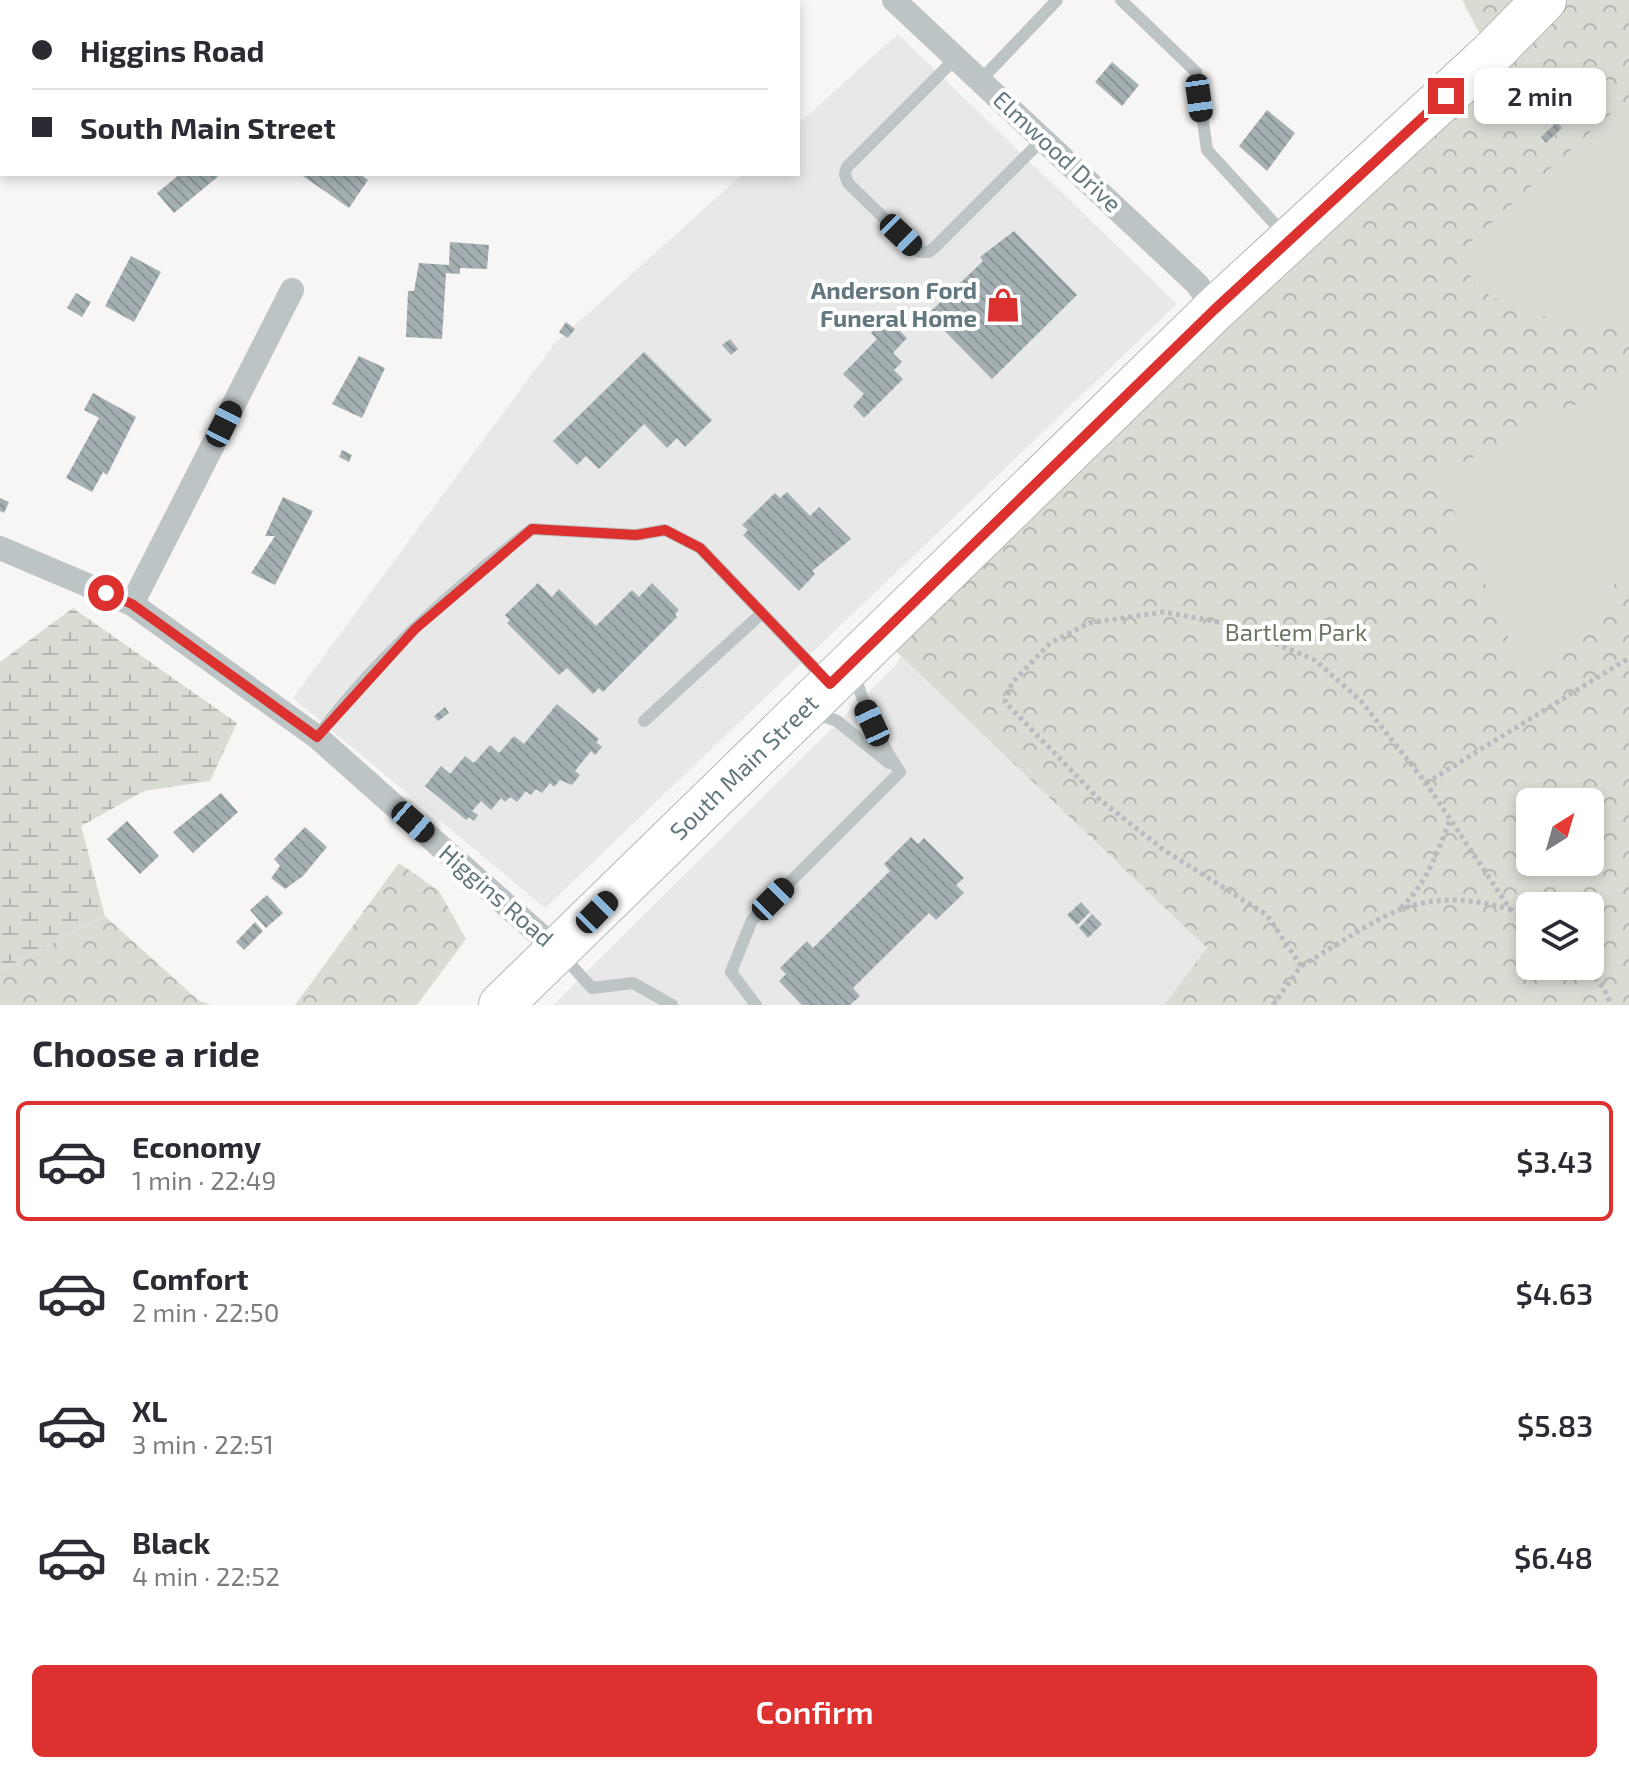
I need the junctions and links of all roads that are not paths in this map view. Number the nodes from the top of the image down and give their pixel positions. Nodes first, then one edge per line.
1 (894, 0) edge
2 (1057, 0) edge
3 (1121, 0) edge
4 (1544, 0) edge
5 (956, 58) junction
6 (980, 81) junction
7 (1043, 139) junction
8 (1290, 240) junction
9 (292, 290) dead end
10 (1215, 309) junction
11 (0, 548) edge
12 (132, 604) junction
13 (762, 613) junction
14 (828, 685) junction
15 (644, 721) dead end
16 (317, 737) junction
17 (900, 772) junction
18 (558, 951) junction
19 (501, 1005) edge
20 (672, 1005) edge
21 (756, 1005) edge

1 - 5 street, Elmwood Drive
2 - 6 lane
3 - 8 lane
4 - 8 highway, South Main Street
5 - 6 street, Elmwood Drive
5 - 7 lane
6 - 7 street, Elmwood Drive
7 - 10 street, Elmwood Drive
8 - 10 highway, South Main Street
9 - 12 street
10 - 14 highway, South Main Street
11 - 12 street, Higgins Road
12 - 16 street, Higgins Road
13 - 14 lane
13 - 15 lane
13 - 16 lane
14 - 17 lane
14 - 17 lane
14 - 18 highway, South Main Street
16 - 18 street, Higgins Road
17 - 21 lane
18 - 19 highway, South Main Street
18 - 20 lane

